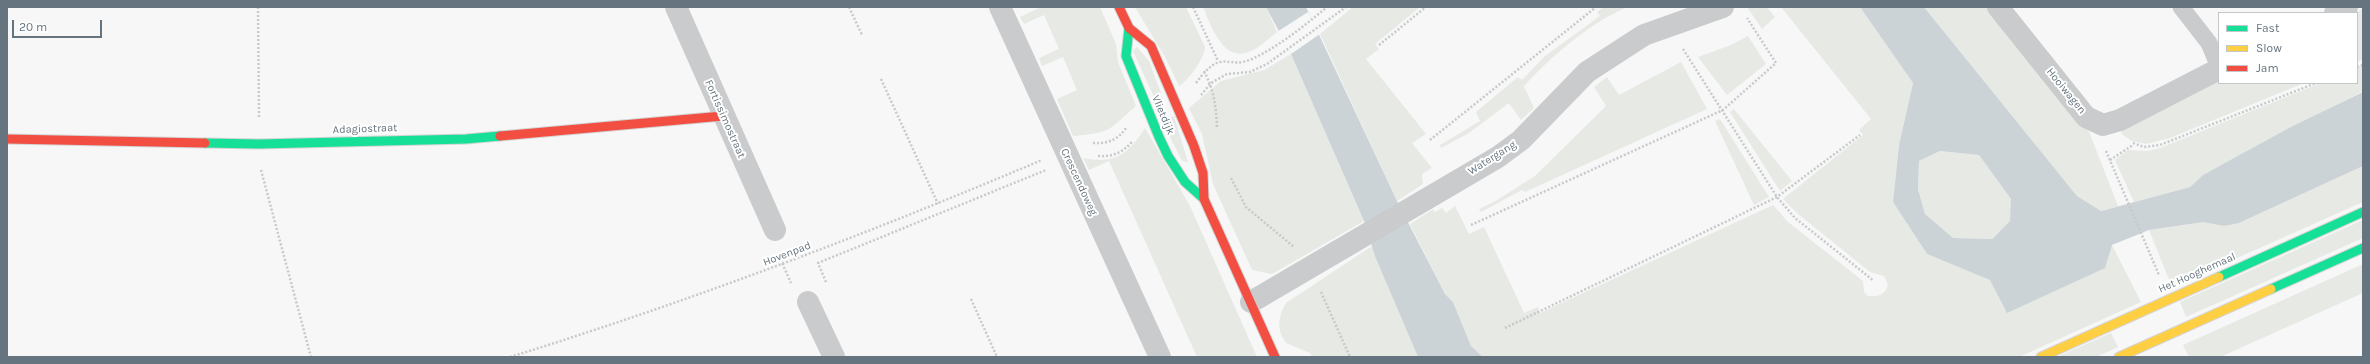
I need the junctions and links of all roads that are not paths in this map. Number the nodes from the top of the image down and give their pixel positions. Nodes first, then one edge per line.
1 (676, 7) edge
2 (1000, 7) edge
3 (1119, 7) edge
4 (1723, 7) edge
5 (1998, 7) edge
6 (2181, 7) edge
7 (2347, 7) edge
8 (2337, 12) edge
9 (1129, 28) junction
10 (2218, 66) edge
11 (2218, 69) edge
12 (723, 116) junction
13 (7, 139) edge
14 (1204, 199) junction
15 (2363, 212) edge
16 (775, 230) road end
17 (2363, 248) edge
18 (808, 302) road end
19 (1251, 302) junction
20 (834, 357) edge
21 (1160, 357) edge
22 (1274, 357) edge
23 (2041, 357) edge
24 (2119, 357) edge

1 - 12 street, Fortissimostraat
2 - 21 street, Crescendoweg
3 - 9 street, Vlietdijk
4 - 19 street, Watergang
5 - 11 street, Hooiwagen
6 - 10 lane
7 - 8 street
9 - 14 street, Vlietdijk
9 - 14 street, Vlietdijk
12 - 13 street, Adagiostraat
12 - 16 street, Fortissimostraat
14 - 19 street, Vlietdijk
15 - 23 street, Het Hooghemaal
17 - 24 street
18 - 20 street
19 - 22 street, Vlietdijk

